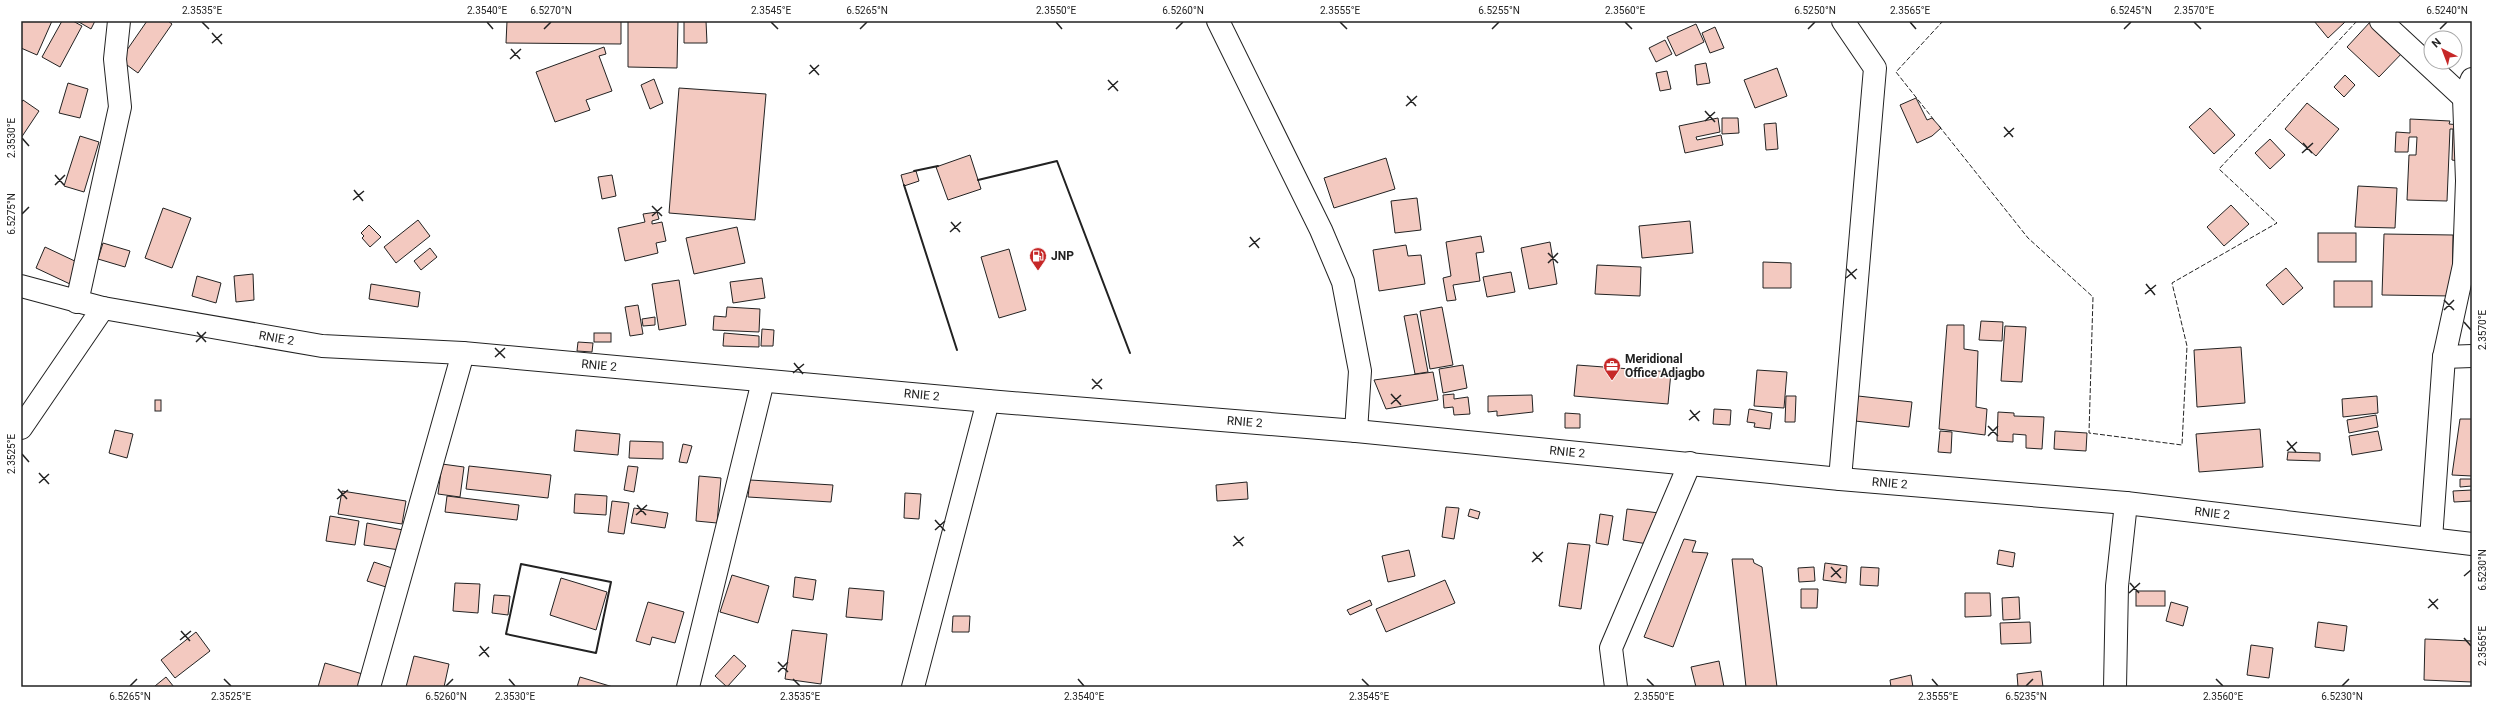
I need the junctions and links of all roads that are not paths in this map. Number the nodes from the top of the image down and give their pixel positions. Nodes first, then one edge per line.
1 (119, 21) edge
2 (1218, 21) edge
3 (1843, 21) edge
4 (2381, 21) edge
5 (2468, 88) edge
6 (21, 286) edge
7 (77, 302) junction
8 (103, 308) junction
9 (463, 353) junction
10 (2472, 356) edge
11 (2444, 357) junction
12 (763, 381) junction
13 (988, 401) junction
14 (21, 428) edge
15 (1356, 431) junction
16 (1690, 463) junction
17 (1840, 479) junction
18 (2126, 504) junction
19 (2431, 539) junction
20 (2472, 544) edge
21 (369, 687) edge
22 (688, 687) edge
23 (913, 687) edge
24 (1616, 687) edge
25 (2115, 687) edge

1 - 7 main road
2 - 15 main road
3 - 17 main road
4 - 5 main road
5 - 11 main road
6 - 7 main road, RNIE 2 / RNIE 2
7 - 8 main road, RNIE 2 / RNIE 2
8 - 9 main road, RNIE 2 / RNIE 2
8 - 14 main road
9 - 12 main road, RNIE 2 / RNIE 2
9 - 21 main road
10 - 11 main road
11 - 19 main road
12 - 13 main road, RNIE 2 / RNIE 2
12 - 22 main road
13 - 15 main road, RNIE 2 / RNIE 2
13 - 23 main road
15 - 16 main road, RNIE 2 / RNIE 2
16 - 17 main road, RNIE 2 / RNIE 2
16 - 24 main road
17 - 18 main road, RNIE 2 / RNIE 2
18 - 19 main road, RNIE 2 / RNIE 2
18 - 25 main road
19 - 20 main road, RNIE 2 / RNIE 2

